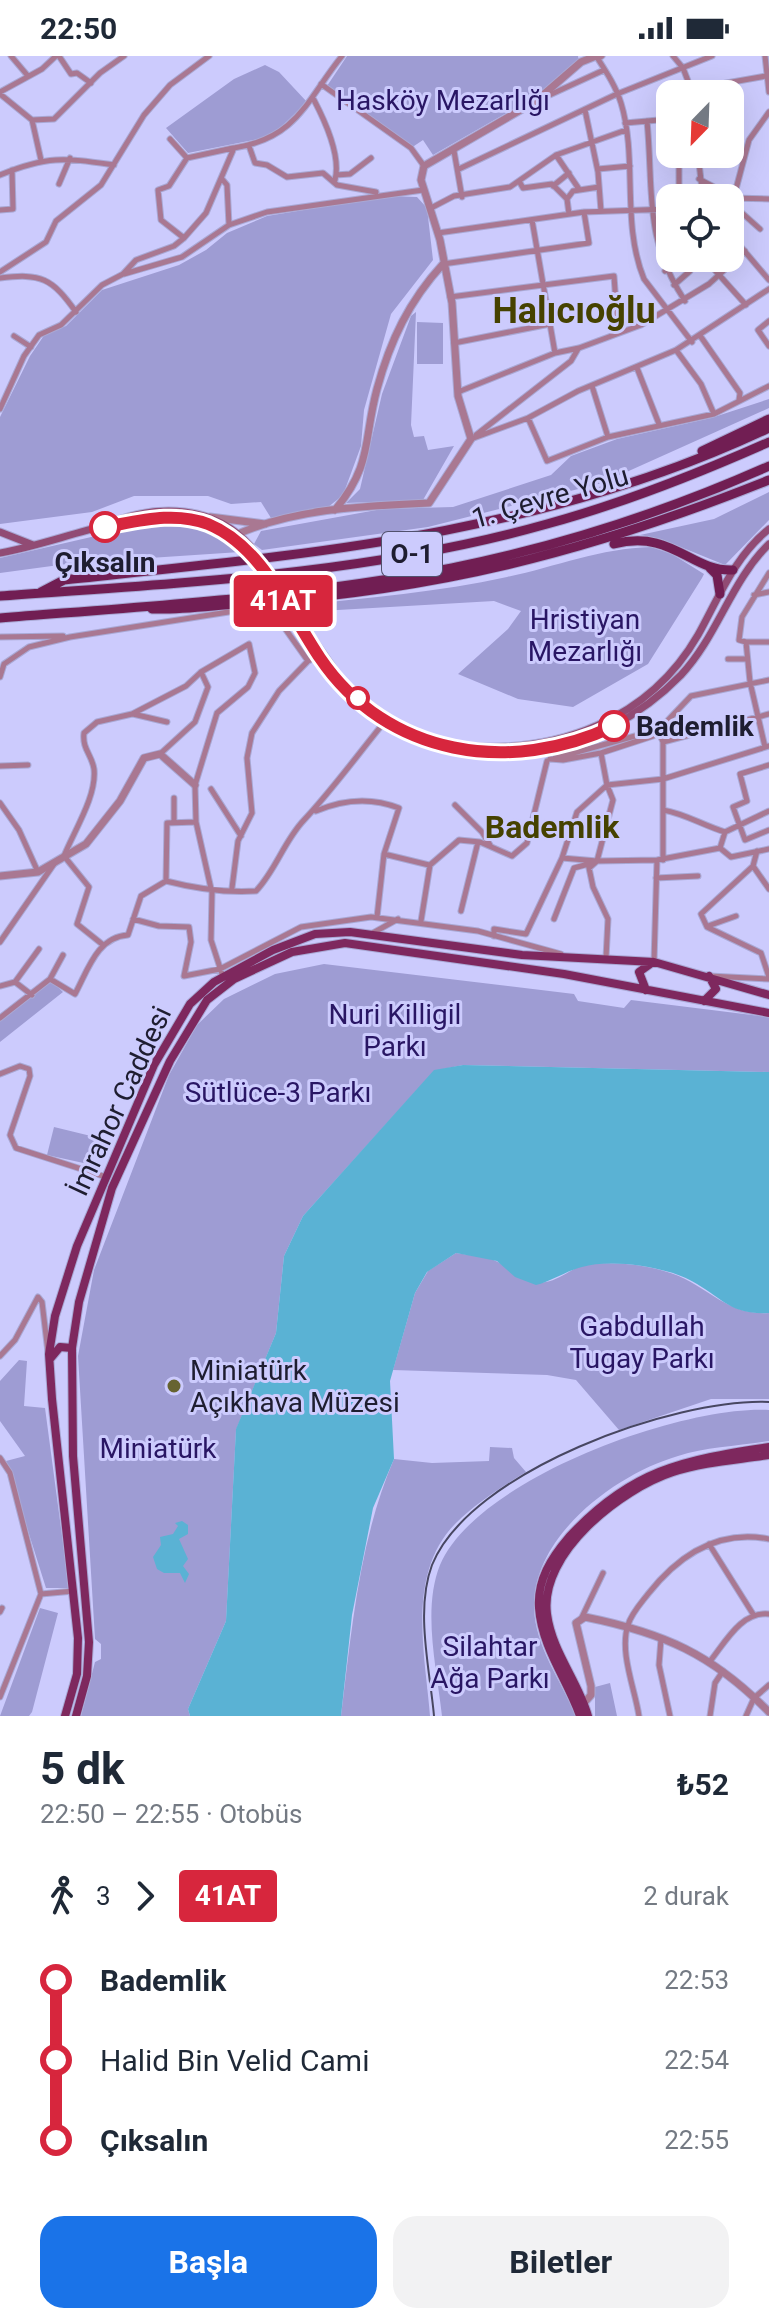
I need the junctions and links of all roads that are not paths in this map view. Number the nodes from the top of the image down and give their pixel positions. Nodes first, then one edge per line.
1 (11, 56) edge
2 (58, 56) edge
3 (124, 56) edge
4 (209, 56) edge
5 (342, 56) edge
6 (599, 56) edge
7 (673, 56) edge
8 (712, 56) edge
9 (767, 60) edge
10 (683, 68) junction
11 (604, 70) junction
12 (28, 76) junction
13 (766, 76) junction
14 (688, 80) edge
15 (744, 81) edge
16 (91, 83) junction
17 (321, 84) junction
18 (769, 92) edge
19 (0, 93) edge
20 (617, 94) junction
21 (314, 100) junction
22 (536, 101) junction
23 (585, 110) junction
24 (769, 112) edge
25 (32, 120) junction
26 (656, 120) edge
27 (647, 121) junction
28 (626, 126) junction
29 (170, 139) dead end
30 (593, 140) junction
31 (249, 146) junction
32 (234, 148) junction
33 (454, 151) junction
34 (556, 155) junction
35 (70, 158) junction
36 (187, 158) junction
37 (371, 158) dead end
38 (41, 160) junction
39 (114, 165) junction
40 (424, 166) junction
41 (630, 166) junction
42 (698, 168) edge
43 (459, 169) junction
44 (598, 169) junction
45 (12, 170) junction
46 (569, 173) junction
47 (0, 175) edge
48 (336, 177) junction
49 (222, 179) junction
50 (698, 179) junction
51 (519, 181) junction
52 (59, 184) dead end
53 (699, 184) edge
54 (707, 184) edge
55 (735, 184) edge
56 (553, 186) junction
57 (599, 187) junction
58 (579, 189) junction
59 (423, 190) junction
60 (381, 193) junction
61 (462, 197) junction
62 (567, 199) junction
63 (744, 199) edge
64 (768, 200) edge
65 (431, 208) junction
66 (0, 210) edge
67 (631, 210) junction
68 (601, 211) junction
69 (656, 211) edge
70 (584, 212) junction
71 (650, 212) junction
72 (569, 214) junction
73 (744, 217) edge
74 (532, 220) junction
75 (229, 225) junction
76 (760, 229) dead end
77 (438, 233) junction
78 (656, 236) edge
79 (184, 238) junction
80 (745, 251) joint
81 (537, 253) junction
82 (443, 264) junction
83 (666, 272) edge
84 (689, 272) edge
85 (123, 274) junction
86 (719, 274) junction
87 (0, 275) edge
88 (769, 280) edge
89 (428, 281) junction
90 (544, 283) junction
91 (447, 284) junction
92 (674, 285) junction
93 (769, 289) edge
94 (450, 297) junction
95 (685, 301) junction
96 (746, 305) junction
97 (668, 311) junction
98 (76, 312) junction
99 (769, 321) edge
100 (550, 324) junction
101 (618, 332) junction
102 (14, 336) dead end
103 (701, 337) junction
104 (692, 342) junction
105 (454, 343) junction
106 (769, 346) edge
107 (31, 347) junction
108 (579, 348) junction
109 (676, 350) junction
110 (555, 353) junction
111 (637, 368) junction
112 (592, 386) junction
113 (769, 386) edge
114 (458, 392) junction
115 (739, 401) junction
116 (0, 409) edge
117 (714, 414) junction
118 (528, 418) junction
119 (769, 419) edge
120 (659, 424) junction
121 (769, 428) edge
122 (608, 437) junction
123 (471, 439) junction
124 (769, 442) edge
125 (689, 460) junction
126 (769, 466) edge
127 (769, 480) edge
128 (344, 499) junction
129 (350, 508) junction
130 (334, 511) junction
131 (208, 517) junction
132 (243, 522) junction
133 (267, 524) junction
134 (98, 528) junction
135 (255, 528) junction
136 (769, 529) edge
137 (0, 532) edge
138 (233, 533) junction
139 (769, 544) edge
140 (33, 545) junction
141 (247, 547) junction
142 (0, 551) edge
143 (567, 552) junction
144 (754, 562) junction
145 (705, 563) junction
146 (733, 570) junction
147 (769, 573) edge
148 (769, 590) edge
149 (38, 594) junction
150 (720, 594) junction
151 (0, 596) edge
152 (754, 596) junction
153 (137, 606) junction
154 (0, 620) edge
155 (302, 621) junction
156 (23, 635) junction
157 (0, 637) edge
158 (70, 637) junction
159 (746, 642) junction
160 (769, 642) edge
161 (29, 647) junction
162 (319, 656) junction
163 (728, 659) dead end
164 (747, 659) junction
165 (308, 661) junction
166 (2, 666) edge
167 (201, 672) junction
168 (336, 674) junction
169 (0, 677) edge
170 (769, 680) edge
171 (750, 682) junction
172 (132, 714) junction
173 (769, 714) edge
174 (757, 718) junction
175 (386, 720) junction
176 (167, 722) dead end
177 (658, 730) junction
178 (663, 742) junction
179 (767, 746) edge
180 (542, 748) junction
181 (601, 753) junction
182 (160, 754) junction
183 (549, 757) junction
184 (0, 764) edge
185 (28, 765) dead end
186 (769, 765) edge
187 (0, 772) edge
188 (663, 779) junction
189 (195, 785) junction
190 (607, 785) junction
191 (211, 789) dead end
192 (174, 798) dead end
193 (0, 803) edge
194 (455, 805) dead end
195 (663, 810) junction
196 (315, 811) junction
197 (769, 811) edge
198 (174, 821) junction
199 (196, 822) junction
200 (741, 826) junction
201 (769, 830) edge
202 (725, 832) junction
203 (241, 836) junction
204 (478, 842) junction
205 (490, 846) junction
206 (720, 848) junction
207 (769, 849) edge
208 (757, 851) junction
209 (384, 854) junction
210 (60, 858) junction
211 (562, 858) junction
212 (660, 860) junction
213 (597, 861) junction
214 (430, 865) junction
215 (753, 866) junction
216 (38, 872) junction
217 (0, 876) edge
218 (698, 876) dead end
219 (656, 878) junction
220 (166, 881) junction
221 (232, 888) junction
222 (769, 889) edge
223 (212, 893) junction
224 (461, 911) dead end
225 (736, 916) dead end
226 (377, 917) junction
227 (133, 919) junction
228 (398, 919) junction
229 (554, 919) dead end
230 (421, 921) junction
231 (707, 927) junction
232 (327, 933) junction
233 (370, 934) junction
234 (494, 936) junction
235 (0, 942) edge
236 (102, 944) junction
237 (328, 944) junction
238 (39, 949) dead end
239 (63, 955) dead end
240 (573, 958) junction
241 (606, 958) junction
242 (654, 962) junction
243 (222, 973) junction
244 (708, 976) junction
245 (769, 978) edge
246 (50, 979) junction
247 (15, 982) junction
248 (0, 986) edge
249 (646, 990) junction
250 (32, 995) junction
251 (769, 995) edge
252 (704, 1001) junction
253 (769, 1013) edge
254 (0, 1018) edge
255 (0, 1074) edge
256 (107, 1177) junction
257 (93, 1208) junction
258 (105, 1211) junction
259 (72, 1348) junction
260 (0, 1356) edge
261 (49, 1357) junction
262 (72, 1402) junction
263 (53, 1408) junction
264 (769, 1447) edge
265 (769, 1455) edge
266 (0, 1458) edge
267 (739, 1459) junction
268 (769, 1461) edge
269 (769, 1539) edge
270 (709, 1544) junction
271 (603, 1573) dead end
272 (75, 1591) junction
273 (41, 1594) junction
274 (753, 1614) junction
275 (769, 1614) edge
276 (582, 1617) junction
277 (627, 1626) junction
278 (661, 1639) junction
279 (711, 1660) junction
280 (724, 1670) junction
281 (769, 1685) edge
282 (0, 1697) edge
283 (754, 1698) junction
284 (584, 1703) junction
285 (769, 1712) edge
286 (65, 1716) edge
287 (76, 1716) edge
288 (580, 1716) edge
289 (588, 1716) edge
290 (639, 1716) edge
291 (670, 1716) edge
292 (710, 1716) edge
293 (746, 1716) edge

1 - 12 street
2 - 12 street
2 - 16 street
3 - 16 street
4 - 39 street
5 - 17 street
6 - 11 street
6 - 22 street
7 - 10 street
8 - 10 street
9 - 13 street
10 - 14 street
10 - 20 street
11 - 20 street
11 - 22 street
12 - 19 street
13 - 15 street
13 - 18 street
16 - 25 street
17 - 21 street
17 - 40 street
19 - 25 street
20 - 23 street
20 - 28 street
21 - 31 street
21 - 48 street
22 - 33 street
23 - 30 street
23 - 43 street
24 - 55 street
25 - 38 street
26 - 27 street
27 - 28 street
27 - 71 street
28 - 30 street
28 - 41 street
29 - 36 street
30 - 34 street
30 - 44 street
31 - 32 street
31 - 48 street
32 - 36 street
32 - 49 street
33 - 40 street
33 - 43 street
34 - 46 street
34 - 51 street
35 - 38 street
35 - 39 street
35 - 52 street
36 - 79 street
37 - 48 street
38 - 45 street
39 - 87 street
40 - 59 street
41 - 44 street
41 - 67 street
42 - 50 street
43 - 61 street
44 - 57 street
45 - 47 street
45 - 66 street
46 - 56 street
46 - 58 street
48 - 60 street
49 - 75 street
49 - 79 street
50 - 53 street
50 - 54 street
51 - 56 street
51 - 61 street
56 - 62 street
57 - 58 street
57 - 68 street
58 - 62 street
59 - 60 street
59 - 65 street
60 - 75 street
61 - 65 street
62 - 72 street
63 - 64 street
65 - 77 street
67 - 68 street
67 - 71 street
67 - 97 street
68 - 70 street
69 - 71 street
70 - 72 street
70 - 81 street
71 - 78 street
72 - 74 street
73 - 76 street
74 - 77 street
74 - 81 street
75 - 85 street
77 - 82 street
79 - 85 street
80 - 86 street
80 - 88 street
81 - 82 street
81 - 90 street
82 - 89 street
82 - 91 street
83 - 92 street
84 - 92 street
85 - 98 street
86 - 95 street
86 - 96 street
87 - 98 street
89 - 91 street
89 - 128 street
90 - 94 street
90 - 100 street
90 - 101 street
91 - 94 street
92 - 95 street
93 - 96 street
94 - 105 street
95 - 97 street
96 - 103 street
97 - 101 street
97 - 104 street
98 - 107 street
99 - 106 street
100 - 105 street
100 - 110 street
101 - 108 street
102 - 107 street
103 - 104 street
103 - 115 street
104 - 109 street
105 - 114 street
107 - 116 street
108 - 110 street
108 - 123 street
109 - 111 street
109 - 117 street
110 - 114 street
111 - 112 street
111 - 120 street
112 - 118 street
112 - 122 street
113 - 115 street
114 - 123 street
115 - 117 street
117 - 120 street
118 - 122 street
118 - 123 street
119 - 125 highway
120 - 122 street
121 - 125 highway
123 - 129 street
124 - 149 highway, 1. Çevre Yolu / O-1
125 - 149 highway
126 - 153 highway, 1. Çevre Yolu / O-1
127 - 143 highway
128 - 129 street
128 - 130 street
129 - 130 street
130 - 133 street
131 - 132 street
131 - 134 main road
131 - 138 main road
132 - 133 street
132 - 138 street
133 - 135 street
134 - 138 main road
134 - 140 main road
135 - 138 street
135 - 141 street
136 - 146 main road
137 - 140 main road
138 - 141 main road
139 - 144 main road
140 - 142 main road
141 - 155 main road, bridge
143 - 145 highway
143 - 153 highway, O-1
144 - 146 main road
144 - 183 main road
145 - 146 highway
145 - 150 highway
146 - 150 main road
147 - 152 street
148 - 152 street
149 - 151 highway, 1. Çevre Yolu / O-1
150 - 180 main road
152 - 159 street
153 - 154 highway, 1. Çevre Yolu / O-1
155 - 162 main road
155 - 168 main road
156 - 157 street
156 - 158 street
156 - 161 street
158 - 161 street
158 - 165 street
159 - 160 street
159 - 164 street
161 - 166 street
162 - 165 street
162 - 168 main road
163 - 164 street
164 - 171 street
165 - 203 street
166 - 169 street
167 - 172 street
167 - 182 street
167 - 189 street
168 - 175 main road
170 - 171 street
171 - 174 street
171 - 177 street
172 - 176 street
172 - 210 street
173 - 174 street
174 - 178 street
174 - 179 street
175 - 180 main road
175 - 196 street
177 - 178 street
177 - 181 street
177 - 183 street
178 - 188 street
179 - 188 street
180 - 183 main road
181 - 183 street
181 - 190 street
182 - 189 street
182 - 210 street
183 - 205 street
184 - 185 street
184 - 187 street
186 - 200 street
188 - 190 street
188 - 195 street
189 - 199 street
190 - 211 street
190 - 213 street
191 - 203 street
192 - 198 street
193 - 216 street
194 - 205 street
195 - 202 street
195 - 212 street
196 - 209 street
196 - 221 street
197 - 200 street
198 - 199 street
198 - 220 street
199 - 223 street
200 - 201 street
200 - 202 street
202 - 206 street
203 - 221 street
204 - 205 street
204 - 214 street
204 - 224 street
206 - 208 street
206 - 212 street
207 - 208 street
208 - 215 street
209 - 214 street
209 - 226 street
210 - 216 street
210 - 235 street
210 - 236 street
211 - 213 street
211 - 234 street
212 - 213 street
212 - 219 street
213 - 229 street
213 - 241 street
214 - 230 street
215 - 222 street
215 - 231 street
216 - 217 street
218 - 219 street
219 - 242 street
220 - 223 street
220 - 227 street
221 - 223 street
223 - 243 street
225 - 231 street
226 - 228 street
226 - 243 street
227 - 236 street
227 - 243 street
228 - 230 street
228 - 233 street
230 - 234 street
231 - 245 street
232 - 233 main road, İmrahor Caddesi
232 - 237 main road
232 - 243 main road, İmrahor Caddesi
233 - 240 main road, İmrahor Caddesi
234 - 240 street
236 - 246 street
237 - 249 main road, İmrahor Caddesi
237 - 258 main road, İmrahor Caddesi
238 - 247 street
239 - 246 street
240 - 241 main road, İmrahor Caddesi
241 - 242 main road, İmrahor Caddesi
242 - 244 main road, İmrahor Caddesi
242 - 249 main road
243 - 256 main road, İmrahor Caddesi
244 - 245 street
244 - 251 main road, İmrahor Caddesi
244 - 252 main road
246 - 250 street
247 - 248 street
247 - 250 street
249 - 252 main road, İmrahor Caddesi
250 - 254 street
252 - 253 main road, İmrahor Caddesi
255 - 256 street
256 - 257 main road, İmrahor Caddesi
257 - 258 main road
257 - 261 main road, İmrahor Caddesi
258 - 259 main road, İmrahor Caddesi
259 - 261 main road
259 - 262 main road, İmrahor Caddesi
260 - 261 street
261 - 263 main road, İmrahor Caddesi
262 - 263 main road
262 - 287 main road, İmrahor Caddesi
263 - 272 main road, İmrahor Caddesi
264 - 288 main road
265 - 267 main road
266 - 273 street
267 - 268 main road
267 - 284 main road
269 - 270 street
270 - 274 street
270 - 277 street
271 - 276 street
272 - 273 street
272 - 286 main road, İmrahor Caddesi
273 - 282 street
274 - 275 street
274 - 279 street
276 - 277 street
276 - 284 street
277 - 278 street
277 - 290 street
278 - 279 street
278 - 291 street
279 - 280 street
280 - 283 street
280 - 292 street
281 - 283 street
283 - 285 street
283 - 293 street
284 - 289 main road

